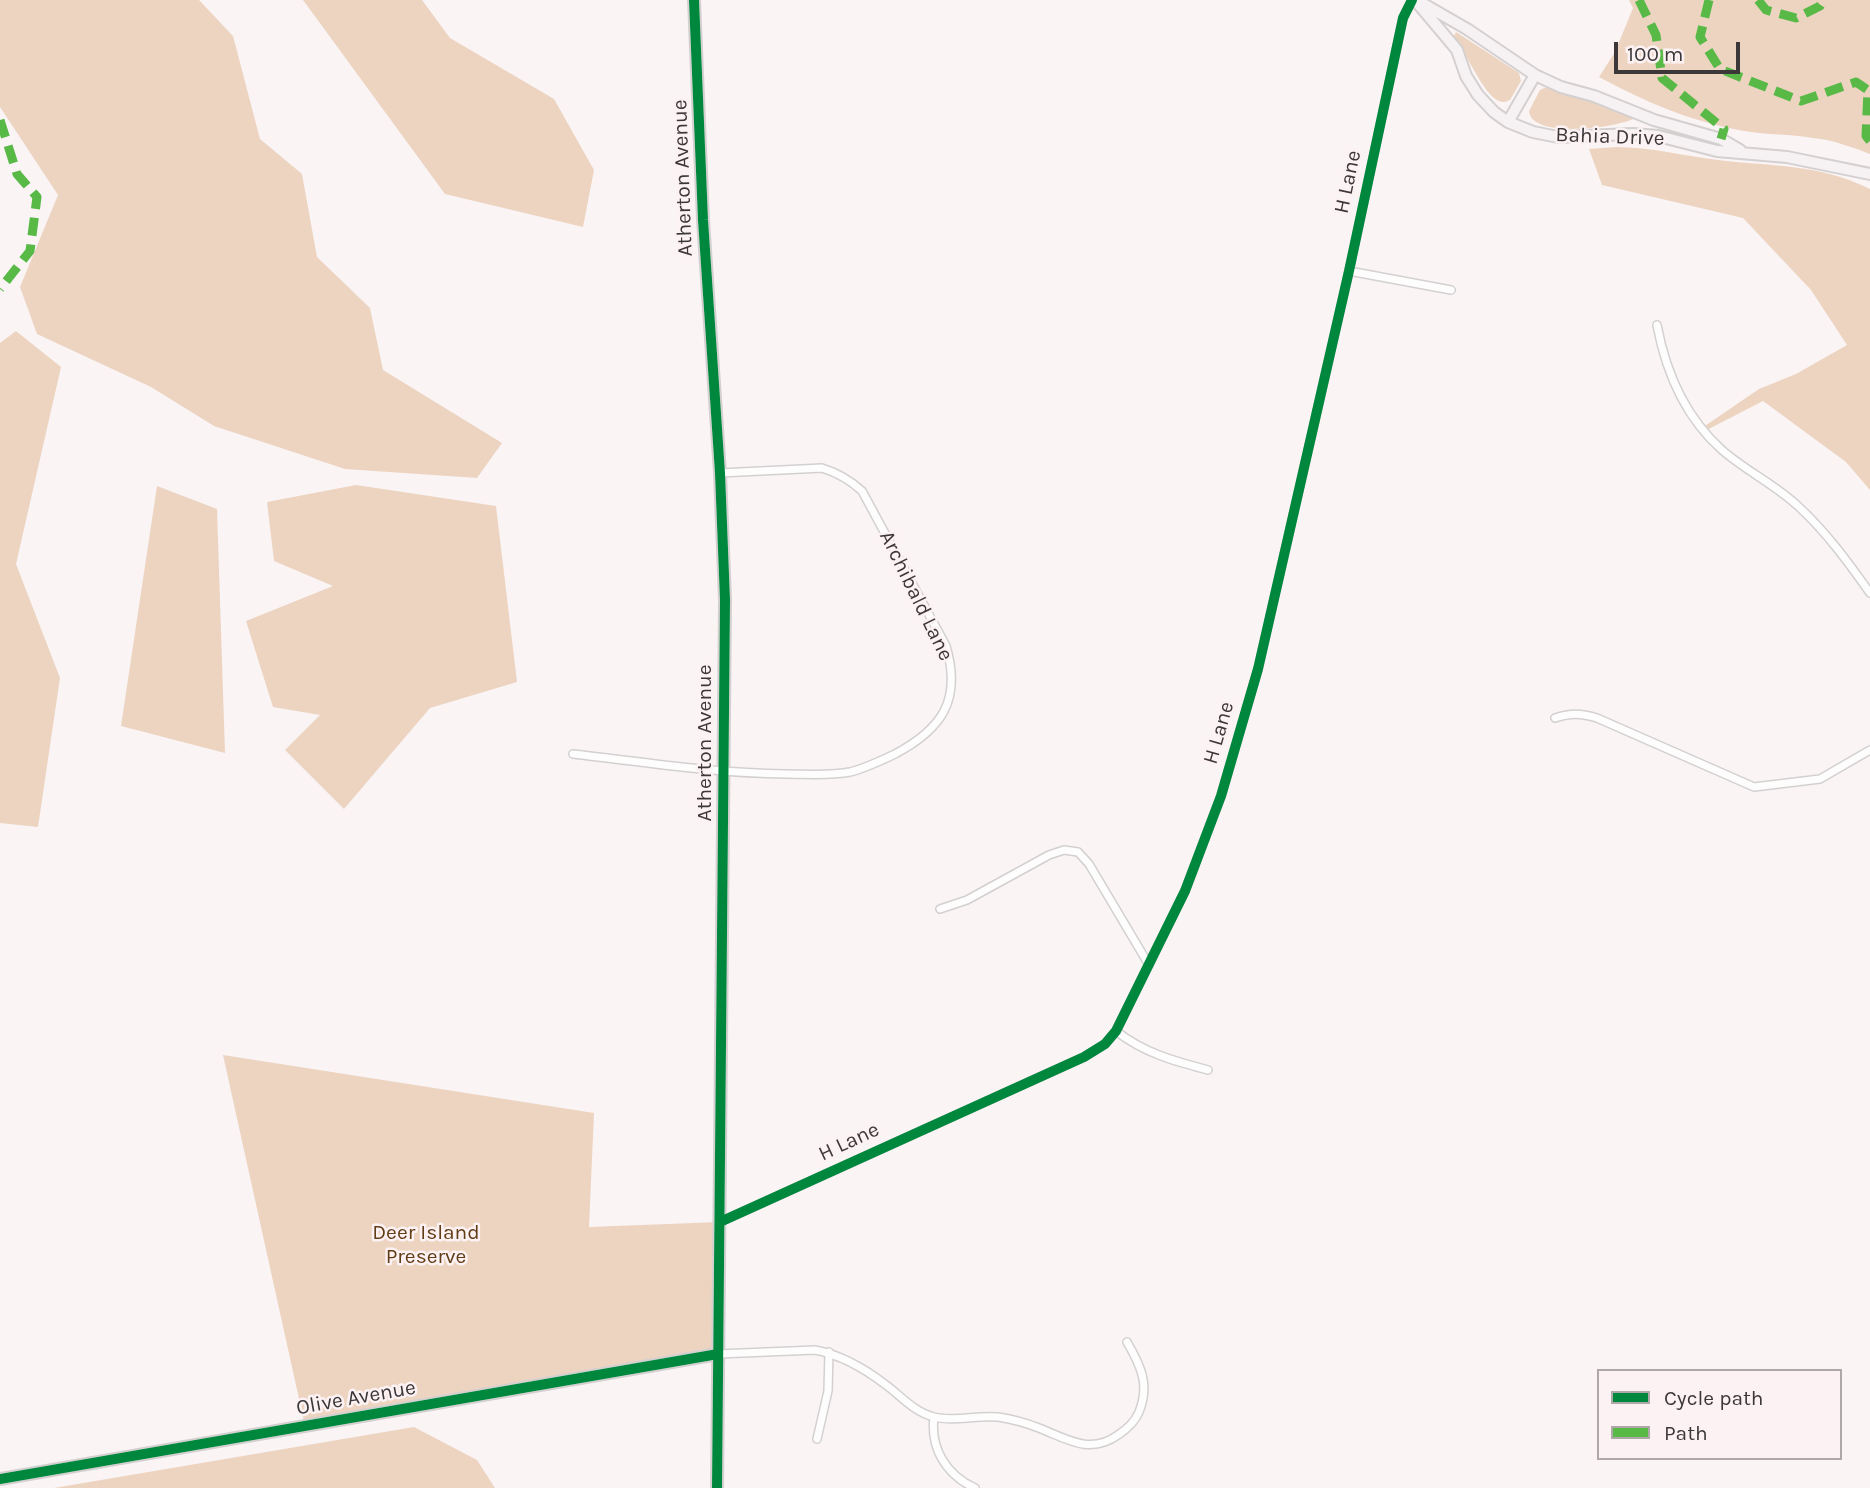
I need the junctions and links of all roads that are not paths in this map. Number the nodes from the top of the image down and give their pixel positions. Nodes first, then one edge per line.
1 (694, 0) edge
2 (1414, 0) edge
3 (1535, 75) junction
4 (1508, 121) junction
5 (1742, 152) junction
6 (1870, 174) edge
7 (1349, 271) junction
8 (1451, 290) dead end
9 (1657, 325) dead end
10 (720, 473) junction
11 (1870, 593) edge
12 (1555, 718) dead end
13 (1870, 750) edge
14 (573, 754) dead end
15 (724, 772) junction
16 (940, 909) dead end
17 (1150, 965) junction
18 (1116, 1031) junction
19 (1208, 1070) dead end
20 (720, 1222) junction
21 (1127, 1342) dead end
22 (829, 1352) junction
23 (718, 1354) junction
24 (934, 1417) junction
25 (817, 1439) dead end
26 (0, 1479) edge
27 (717, 1488) edge
28 (975, 1488) edge

1 - 10 street, Atherton Avenue
2 - 3 street, Bahia Drive
2 - 4 street, Bahia Drive
2 - 7 street, H Lane
3 - 4 street
3 - 5 street, Bahia Drive
4 - 5 street, Bahia Drive
5 - 6 street, Bahia Drive
7 - 8 street
7 - 17 street, H Lane
9 - 11 street
10 - 15 street, Atherton Avenue
10 - 15 street, Archibald Lane
12 - 13 street
14 - 15 street, Archibald Lane
15 - 20 street, Atherton Avenue
16 - 17 street
17 - 18 street, H Lane
18 - 19 street
18 - 20 street, H Lane
20 - 23 street, Atherton Avenue
21 - 24 street
22 - 23 street
22 - 24 street
22 - 25 street
23 - 26 street, Olive Avenue
23 - 27 street, Atherton Avenue
24 - 28 street

